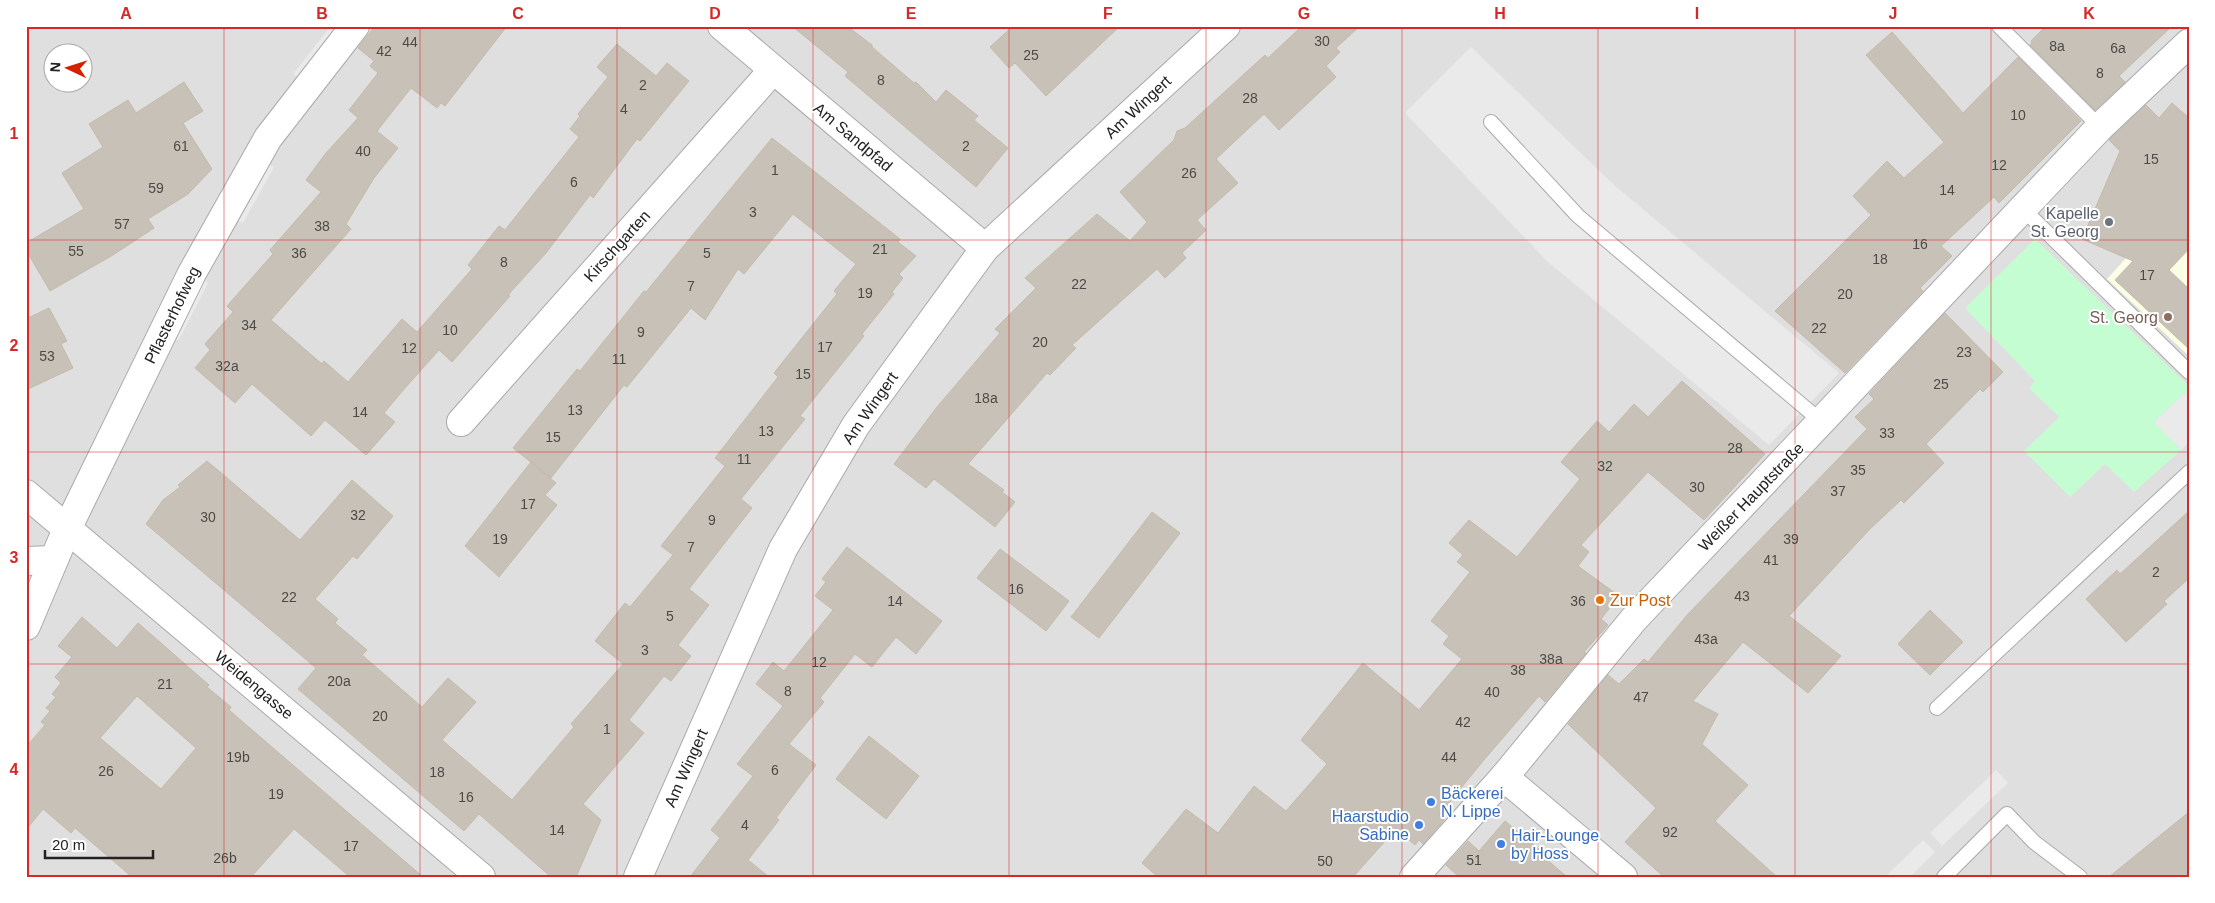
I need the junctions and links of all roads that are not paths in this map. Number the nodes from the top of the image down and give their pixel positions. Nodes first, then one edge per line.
1 (355, 26) edge
2 (722, 26) edge
3 (1226, 26) edge
4 (1999, 26) edge
5 (2189, 43) edge
6 (773, 70) junction
7 (1491, 122) dead end
8 (2100, 127) junction
9 (2022, 208) junction
10 (985, 248) junction
11 (2189, 372) edge
12 (461, 422) dead end
13 (1822, 422) junction
14 (2189, 472) edge
15 (26, 494) edge
16 (67, 529) junction
17 (39, 560) edge
18 (26, 626) edge
19 (1936, 708) dead end
20 (1504, 777) junction
21 (481, 877) edge
22 (638, 877) edge
23 (1414, 877) edge
24 (1623, 877) edge
25 (1944, 877) edge
26 (2080, 877) edge

1 - 16 street, Pflasterhofweg
2 - 6 street, Am Sandpfad
3 - 10 street, Am Wingert
4 - 8 lane
5 - 8 street, Weißer Hauptstraße
6 - 10 street, Am Sandpfad
6 - 12 street, Kirschgarten
7 - 13 lane
8 - 9 street, Weißer Hauptstraße
9 - 11 lane
9 - 13 street, Weißer Hauptstraße
10 - 22 street, Am Wingert
13 - 20 street, Weißer Hauptstraße
14 - 19 lane
15 - 16 street, Weidengasse
16 - 17 street, Pflasterhofweg
16 - 21 street, Weidengasse
17 - 18 street, Pflasterhofweg
20 - 23 street, Weißer Hauptstraße
20 - 24 street
25 - 26 lane

